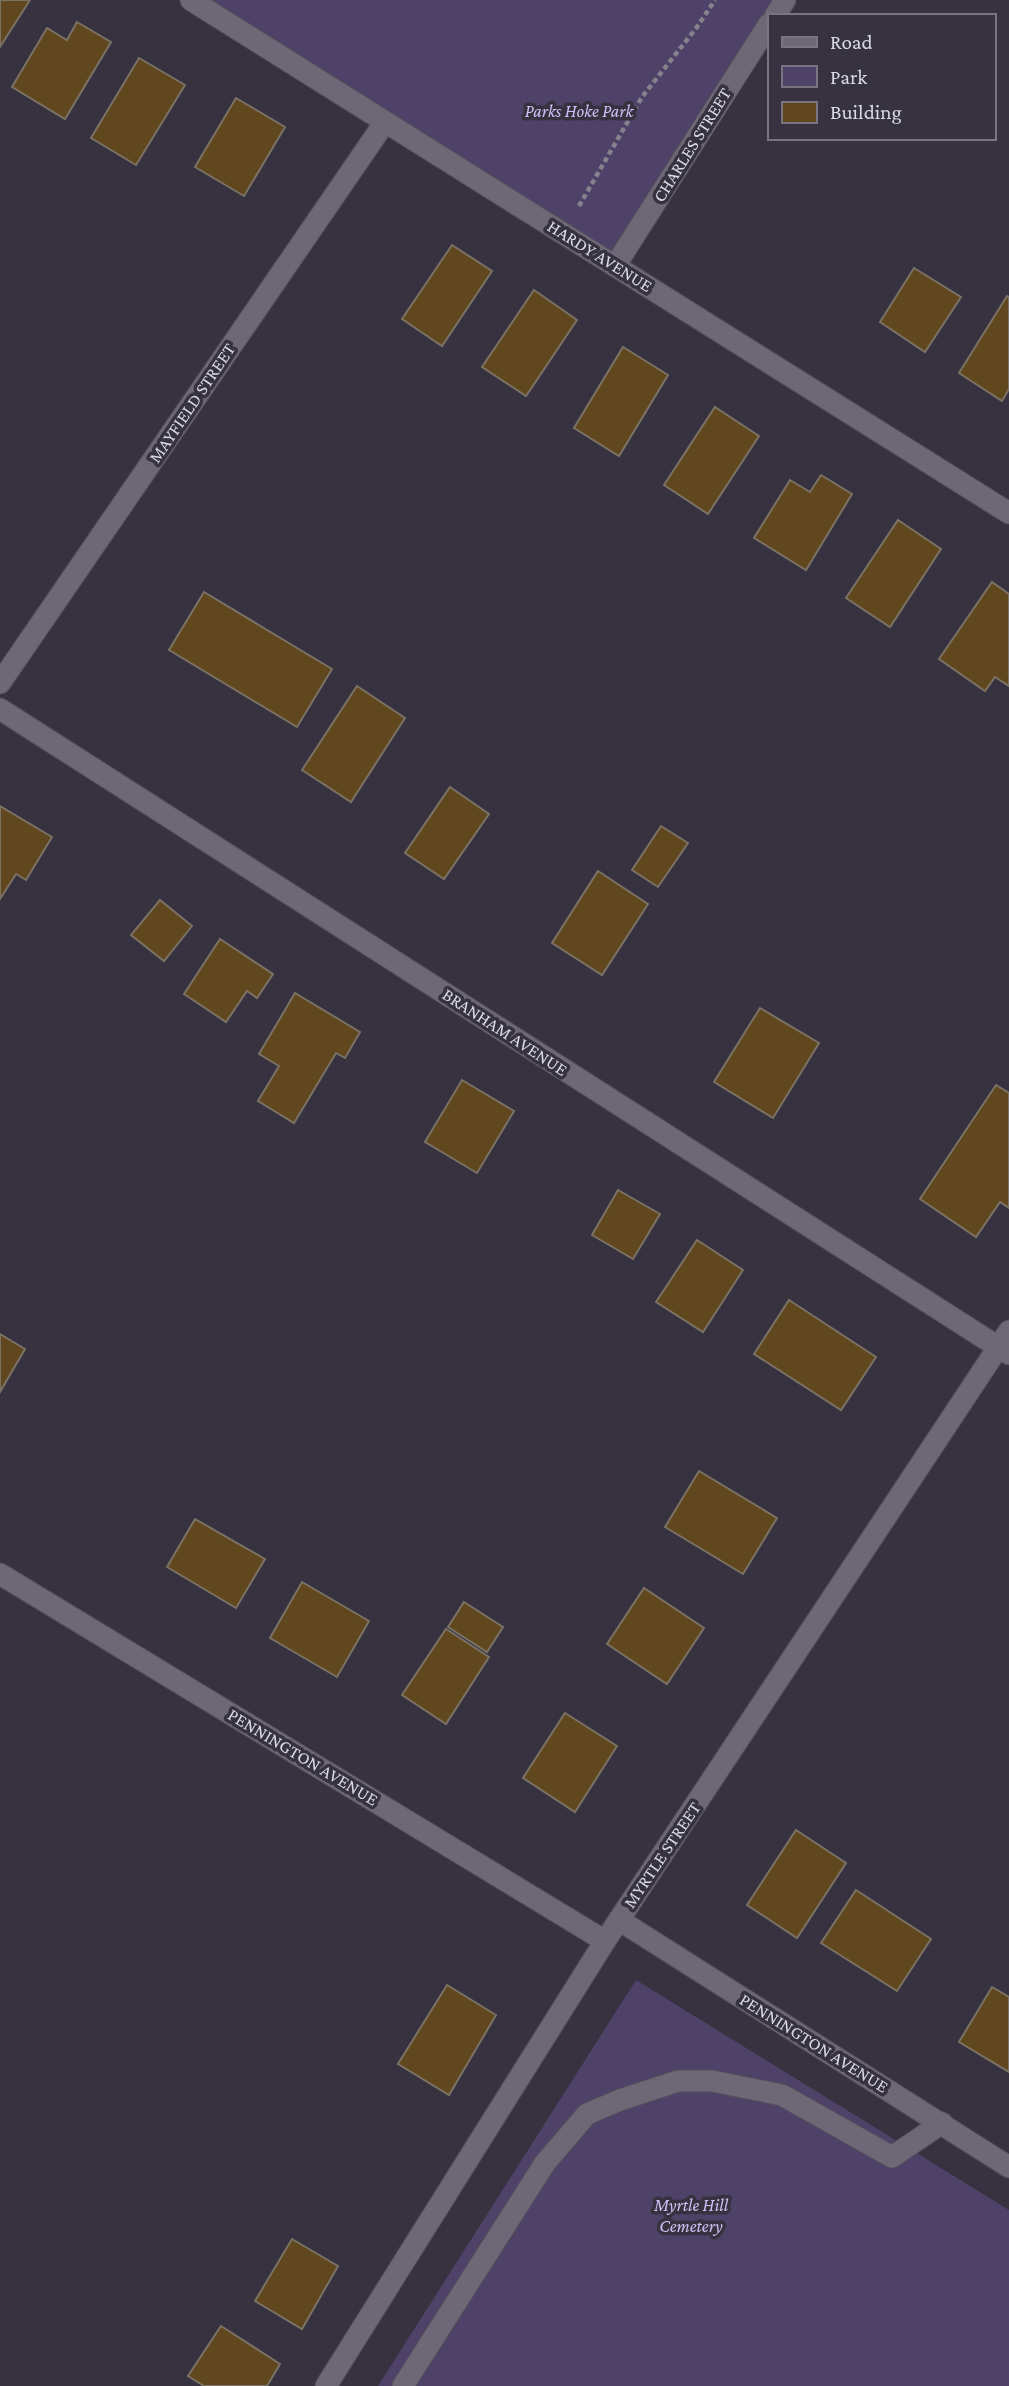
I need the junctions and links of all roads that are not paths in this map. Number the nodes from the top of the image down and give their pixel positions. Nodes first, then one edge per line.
1 (191, 0) edge
2 (768, 26) edge
3 (385, 122) junction
4 (615, 266) junction
5 (1009, 513) edge
6 (0, 683) edge
7 (0, 709) edge
8 (1006, 1344) edge
9 (0, 1574) edge
10 (619, 1920) junction
11 (605, 1941) junction
12 (942, 2123) junction
13 (1009, 2167) edge
14 (326, 2386) edge
15 (403, 2386) edge

1 - 3 street, HARDY AVENUE
2 - 4 street, CHARLES STREET
3 - 4 street, HARDY AVENUE
3 - 6 street, MAYFIELD STREET
4 - 5 street, HARDY AVENUE
7 - 8 street, BRANHAM AVENUE
8 - 10 street, MYRTLE STREET
9 - 11 street, PENNINGTON AVENUE
10 - 11 street, MYRTLE STREET
10 - 12 street, PENNINGTON AVENUE
11 - 14 street, MYRTLE STREET
12 - 13 street, PENNINGTON AVENUE
12 - 15 street

